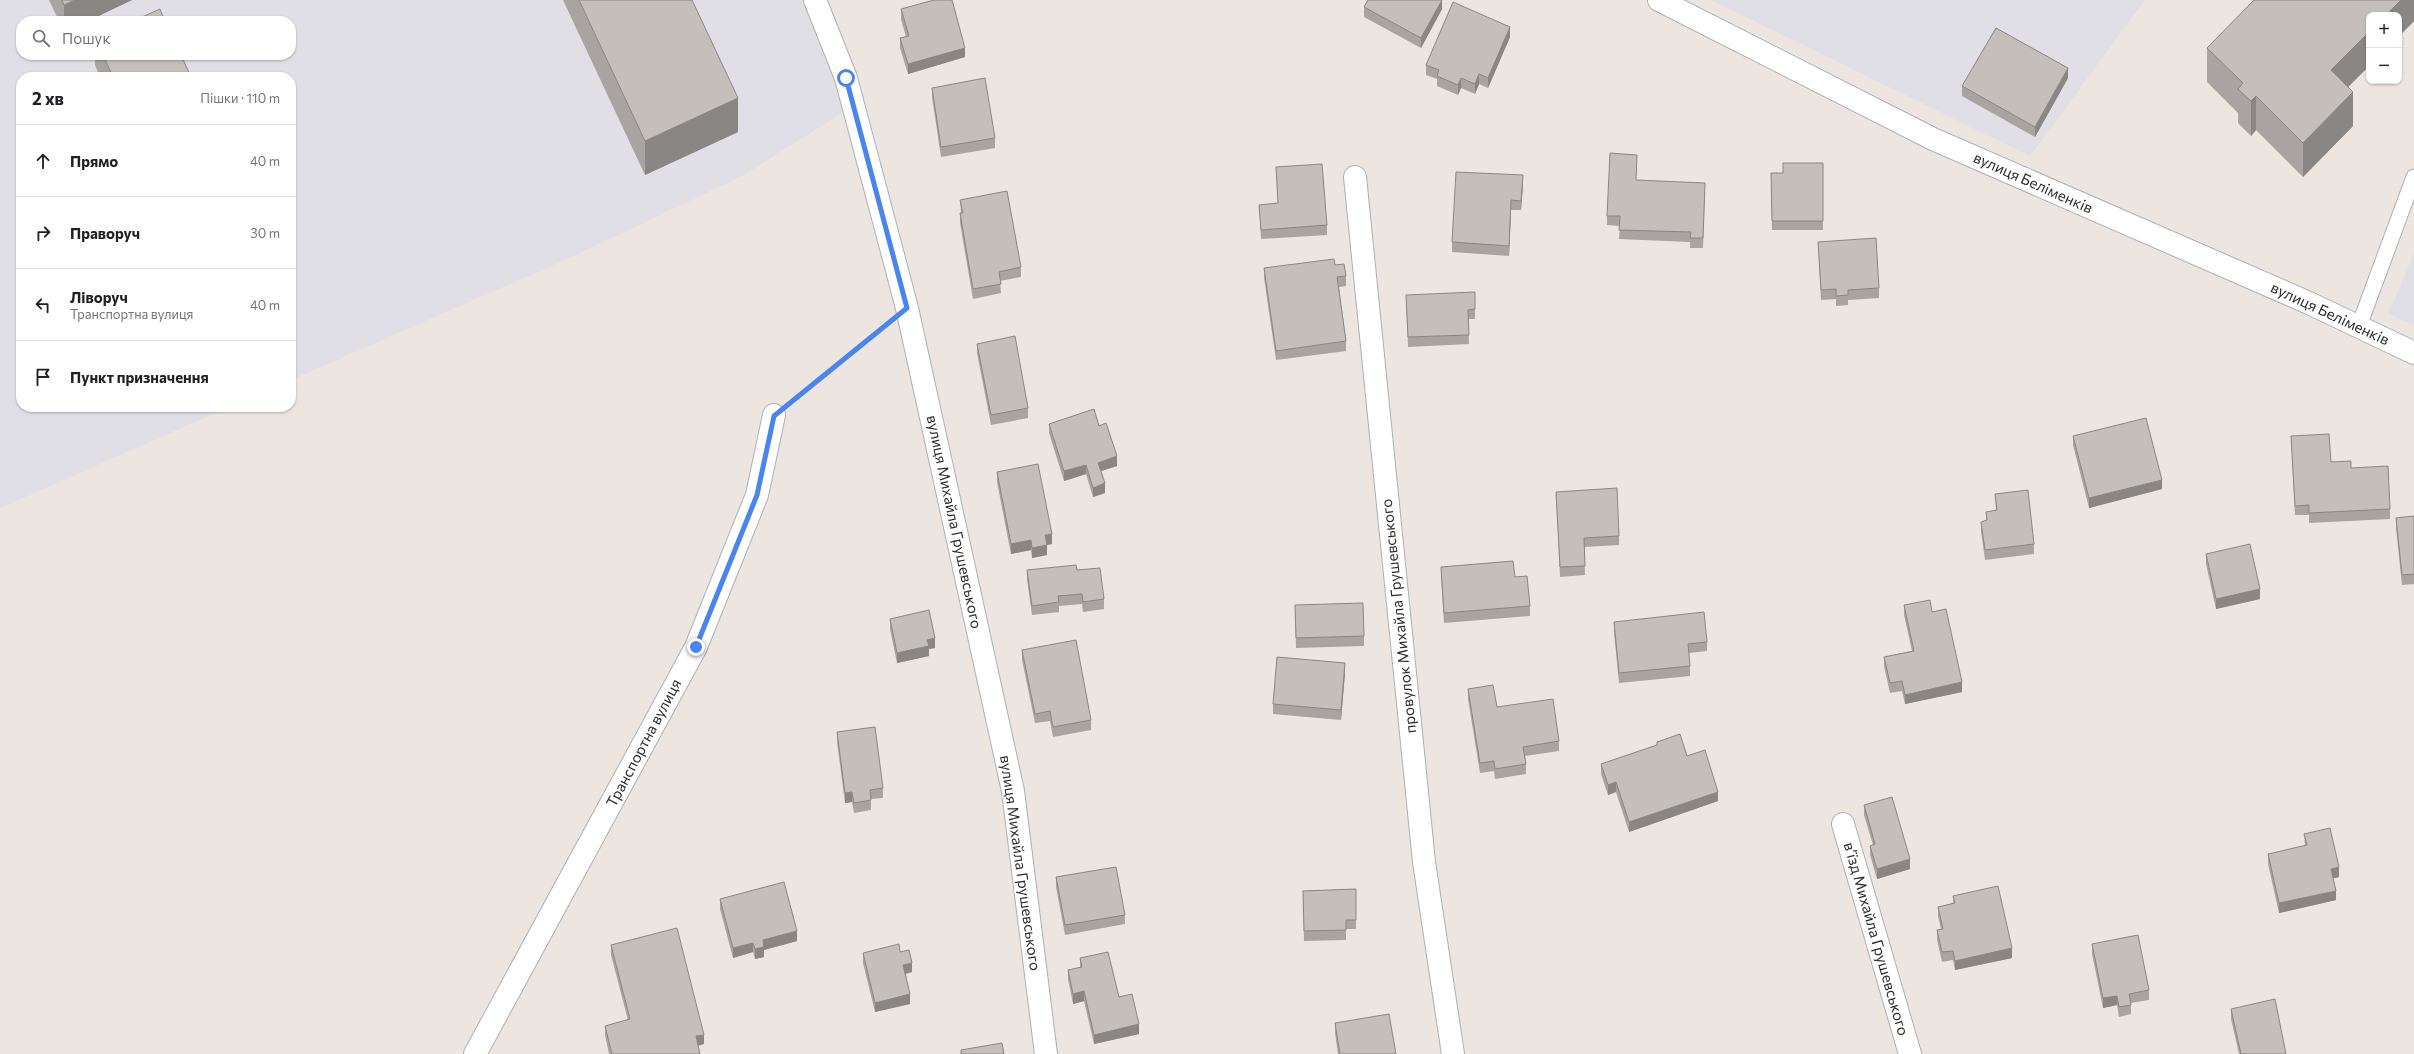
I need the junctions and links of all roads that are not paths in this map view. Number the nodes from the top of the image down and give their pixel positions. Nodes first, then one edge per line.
1 (815, 0) edge
2 (1659, 0) edge
3 (1355, 177) dead end
4 (2414, 177) edge
5 (2359, 326) junction
6 (2414, 354) edge
7 (774, 416) road end
8 (1843, 824) dead end
9 (475, 1054) edge
10 (1046, 1054) edge
11 (1453, 1054) edge
12 (1910, 1054) edge

1 - 10 street, вулиця Михайла Грушевського
2 - 5 street, вулиця Беліменків
3 - 11 street, провулок Михайла Грушевського
4 - 5 lane
5 - 6 street, вулиця Беліменків
7 - 9 street, Транспортна вулиця
8 - 12 street, в’їзд Михайла Грушевського

